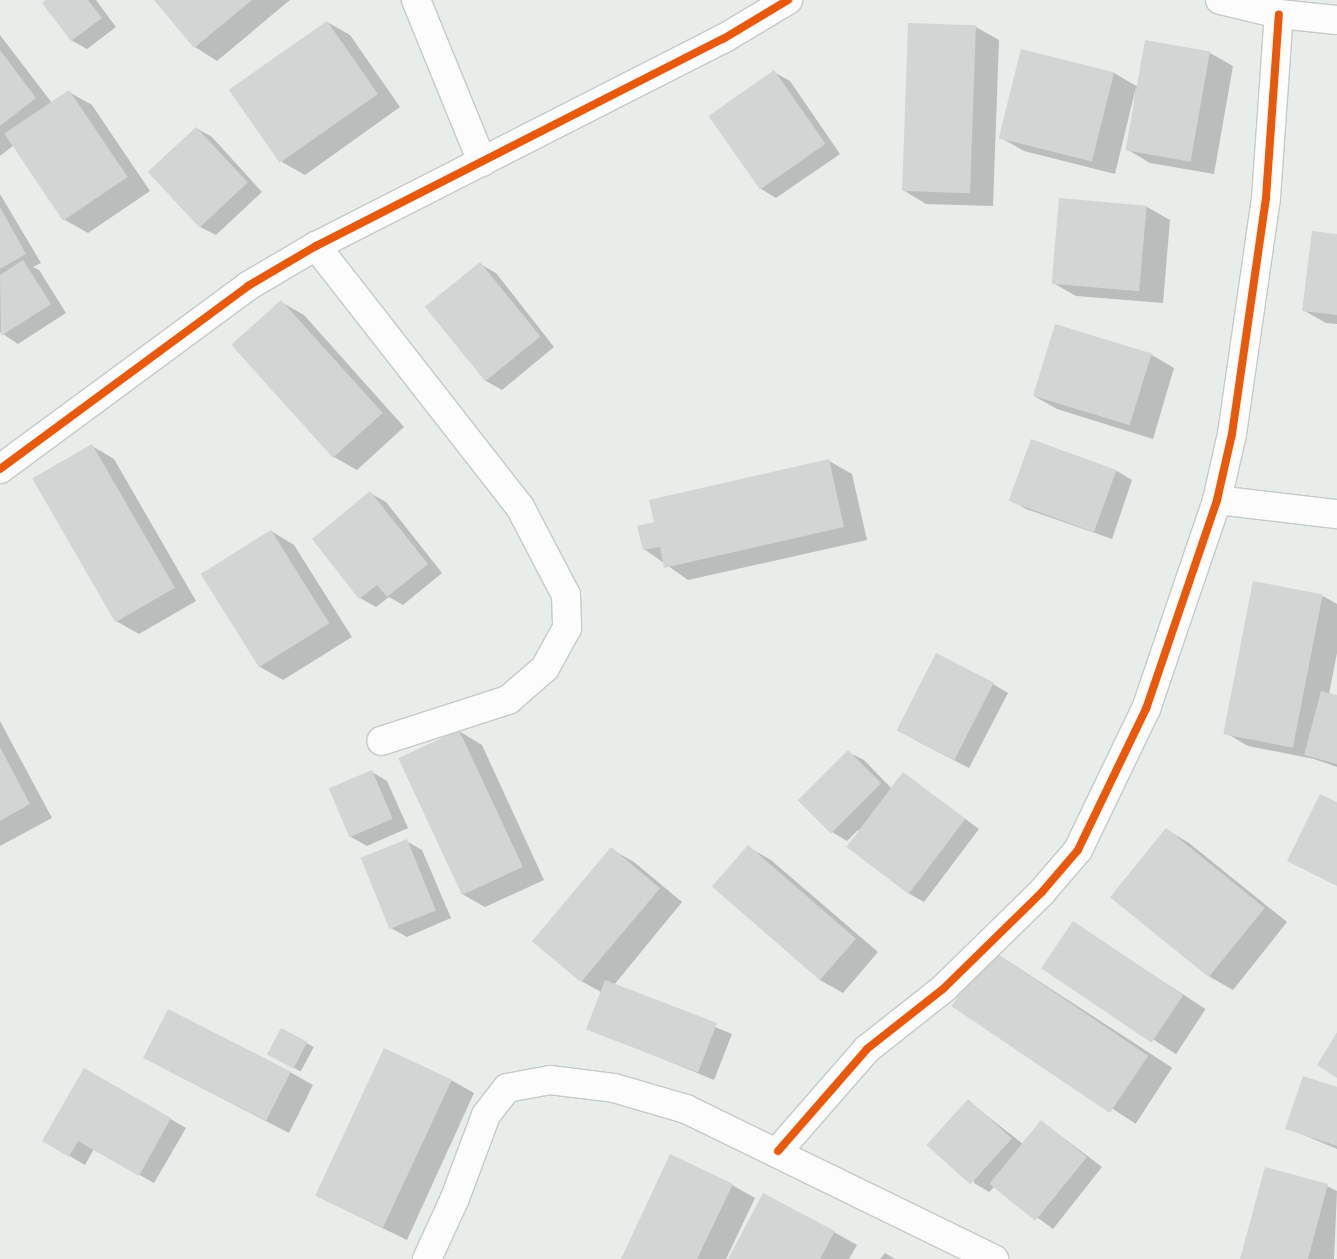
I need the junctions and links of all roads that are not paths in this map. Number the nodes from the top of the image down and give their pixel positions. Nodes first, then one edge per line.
1 (416, 0) edge
2 (788, 0) edge
3 (1220, 0) edge
4 (1279, 14) junction
5 (1337, 20) edge
6 (482, 162) junction
7 (316, 246) junction
8 (0, 469) edge
9 (1217, 500) junction
10 (1337, 514) edge
11 (381, 741) dead end
12 (778, 1151) junction
13 (431, 1258) edge
14 (994, 1259) edge

1 - 6 street
2 - 6 street
3 - 4 street
4 - 5 street
4 - 9 street
6 - 7 street
7 - 8 street
7 - 11 street
9 - 10 street
9 - 12 street
12 - 13 street
12 - 14 street

